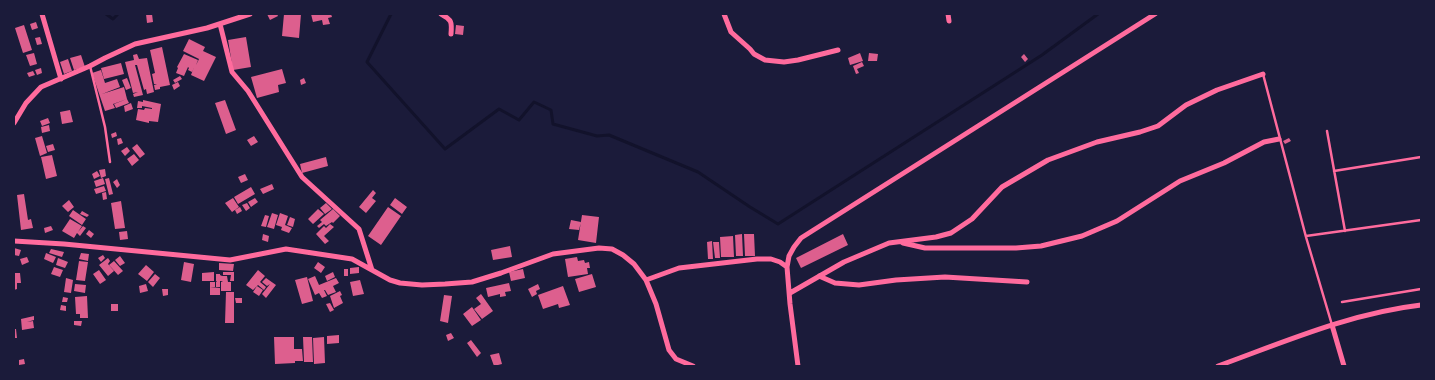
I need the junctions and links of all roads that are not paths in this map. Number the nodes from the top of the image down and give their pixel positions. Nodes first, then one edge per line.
1 (42, 14) edge
2 (250, 14) edge
3 (441, 14) edge
4 (724, 14) edge
5 (948, 14) edge
6 (1156, 14) edge
7 (949, 21) dead end
8 (220, 24) junction
9 (451, 34) dead end
10 (838, 50) dead end
11 (90, 66) junction
12 (1263, 74) joint
13 (61, 79) junction
14 (14, 123) edge
15 (1326, 131) dead end
16 (1279, 139) junction
17 (1421, 157) edge
18 (110, 162) dead end
19 (1334, 171) junction
20 (1421, 220) edge
21 (1346, 231) junction
22 (1306, 236) junction
23 (14, 241) edge
24 (899, 242) junction
25 (788, 268) junction
26 (372, 271) junction
27 (820, 276) junction
28 (646, 280) junction
29 (1027, 282) dead end
30 (1421, 289) edge
31 (790, 293) junction
32 (1342, 302) dead end
33 (1421, 305) edge
34 (1332, 325) junction
35 (693, 366) edge
36 (798, 366) edge
37 (1218, 366) edge
38 (1344, 366) edge

1 - 13 street
2 - 8 street
3 - 9 street
4 - 10 street
5 - 7 street
6 - 25 street
8 - 11 street
8 - 26 street
11 - 13 street
11 - 18 lane
12 - 16 lane
12 - 24 street
13 - 14 street
15 - 19 lane
16 - 22 lane
16 - 24 street
17 - 19 lane
19 - 21 lane
20 - 21 lane
21 - 22 lane
22 - 34 lane
23 - 26 street
24 - 27 street
25 - 28 street
25 - 31 street
26 - 28 street
27 - 29 street
27 - 31 street
28 - 35 street
30 - 32 lane
31 - 36 street
33 - 34 street
34 - 37 street
34 - 38 street

